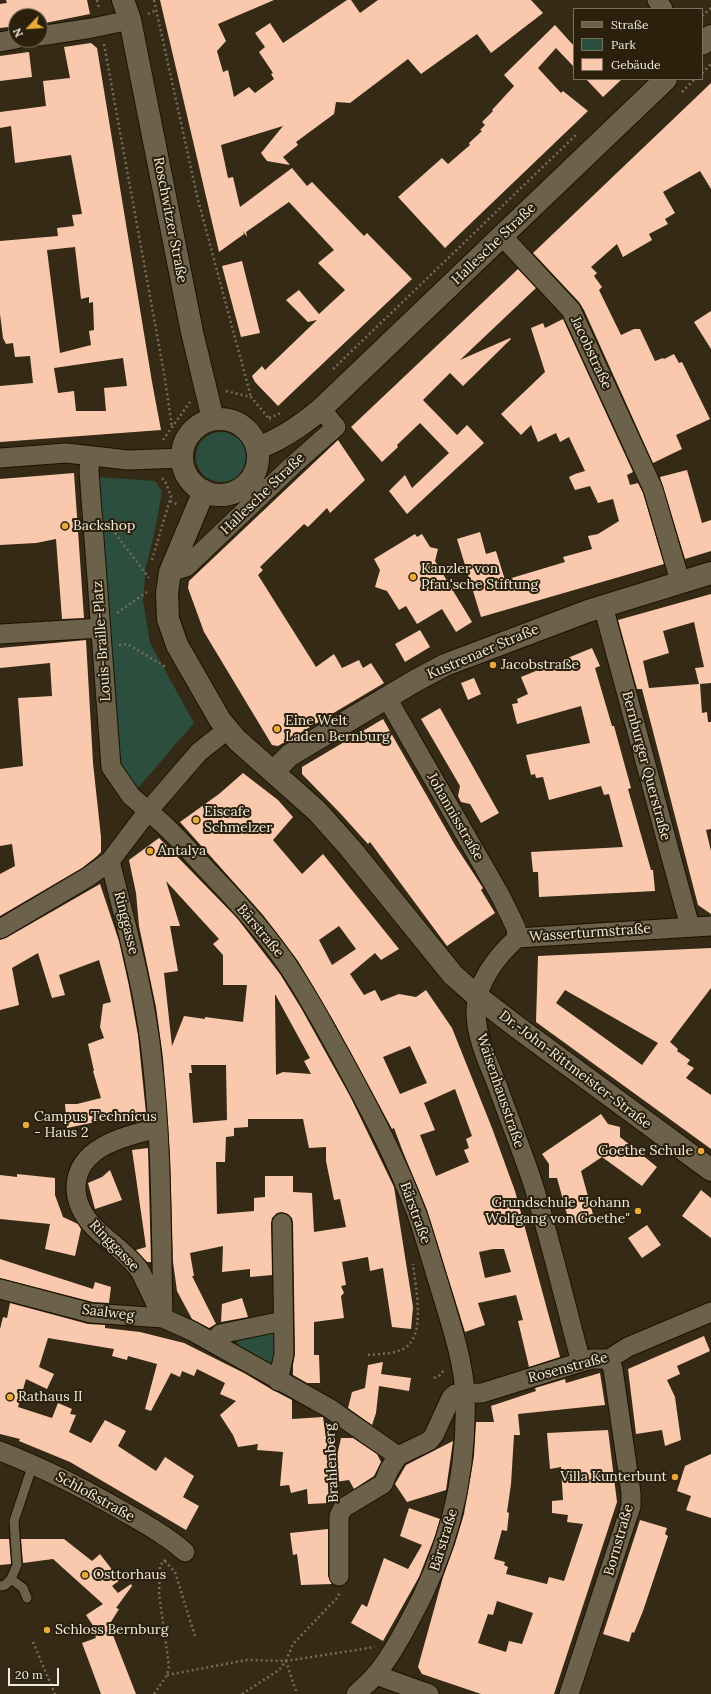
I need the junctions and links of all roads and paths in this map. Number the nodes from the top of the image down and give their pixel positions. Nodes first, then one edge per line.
1 (97, 0) edge
2 (122, 0) edge
3 (154, 0) edge
4 (711, 8) edge
5 (129, 10) edge
6 (703, 15) edge
7 (101, 26) junction
8 (48, 35) edge
9 (711, 64) edge
10 (703, 72) edge
11 (665, 80) edge
12 (578, 134) dead end
13 (502, 236) junction
14 (327, 374) dead end
15 (251, 398) dead end
16 (321, 409) junction
17 (285, 412) dead end
18 (269, 418) dead end
19 (213, 419) junction
20 (172, 427) dead end
21 (257, 448) junction
22 (90, 456) junction
23 (0, 458) edge
24 (182, 458) junction
25 (204, 491) junction
26 (110, 527) dead end
27 (170, 572) junction
28 (711, 572) edge
29 (149, 578) dead end
30 (680, 581) junction
31 (148, 592) dead end
32 (603, 606) junction
33 (101, 628) junction
34 (0, 634) edge
35 (102, 647) junction
36 (166, 667) dead end
37 (387, 698) junction
38 (228, 729) junction
39 (273, 772) junction
40 (148, 811) junction
41 (110, 861) junction
42 (690, 926) junction
43 (711, 926) edge
44 (0, 929) edge
45 (518, 938) junction
46 (478, 997) junction
47 (158, 1128) junction
48 (711, 1170) edge
49 (282, 1223) dead end
50 (412, 1262) dead end
51 (0, 1289) edge
52 (711, 1312) edge
53 (163, 1318) junction
54 (284, 1321) junction
55 (213, 1343) junction
56 (368, 1355) dead end
57 (608, 1359) junction
58 (581, 1362) junction
59 (286, 1385) junction
60 (465, 1393) junction
61 (329, 1408) junction
62 (0, 1451) edge
63 (398, 1456) junction
64 (33, 1464) junction
65 (339, 1516) junction
66 (161, 1552) dead end
67 (185, 1552) dead end
68 (164, 1561) junction
69 (339, 1576) joint
70 (11, 1579) junction
71 (0, 1586) edge
72 (27, 1598) dead end
73 (194, 1636) dead end
74 (33, 1642) dead end
75 (398, 1642) junction
76 (286, 1661) junction
77 (376, 1675) junction
78 (167, 1676) junction
79 (55, 1694) edge
80 (154, 1694) edge
81 (242, 1694) edge
82 (297, 1694) edge
83 (356, 1694) edge
84 (429, 1694) edge
85 (569, 1694) edge

1 - 7 path
2 - 5 street, Roschwitzer Straße
3 - 15 path
4 - 6 path
5 - 7 street
5 - 19 street, Roschwitzer Straße
7 - 8 street
7 - 20 path
9 - 10 path
11 - 13 street, Hallesche Straße
12 - 14 path
13 - 16 street, Hallesche Straße
13 - 30 street, Jacobstraße
16 - 21 street, Hallesche Straße
16 - 27 street, Hallesche Straße
17 - 18 path
19 - 21 street
19 - 24 street
21 - 25 street
22 - 23 street
22 - 24 street
22 - 33 street, Louis-Braille-Platz
24 - 25 street
25 - 27 street
26 - 29 path
27 - 38 street
28 - 30 street, Kustrenaer Straße
30 - 32 street, Kustrenaer Straße
31 - 33 path
32 - 37 street, Kustrenaer Straße
32 - 42 street, Bernburger Querstraße
33 - 34 street
33 - 35 street, Louis-Braille-Platz
35 - 36 path
35 - 40 street, Louis-Braille-Platz
37 - 39 street, Kustrenaer Straße
37 - 45 street, Johannisstraße
38 - 39 street
38 - 40 street
39 - 46 street
40 - 41 street
40 - 60 street, Bärstraße
41 - 44 street
41 - 47 street, Ringgasse
42 - 43 street, Wasserturmstraße
42 - 45 street, Wasserturmstraße
45 - 46 street, Wasserturmstraße
46 - 48 street, Dr.-John-Rittmeister-Straße
46 - 58 street, Waisenhausstraße
47 - 53 street, Ringgasse
47 - 53 street, Ringgasse
49 - 54 street
50 - 56 path
51 - 53 street, Saalweg
52 - 57 street, Rosenstraße
53 - 55 street, Saalweg
54 - 55 street
54 - 59 street
55 - 59 street, Saalweg
57 - 58 street, Rosenstraße
57 - 85 street, Bornstraße
58 - 60 street, Rosenstraße
59 - 61 street, Brahlenberg
60 - 63 street
60 - 75 street, Bärstraße
61 - 63 street, Brahlenberg
61 - 65 path, Brahlenberg
62 - 64 street, Schloßstraße
63 - 65 street, Brahlenberg
64 - 67 street, Schloßstraße
64 - 70 lane
65 - 69 street, Brahlenberg
66 - 68 path
68 - 73 path
68 - 78 path
69 - 76 path
70 - 71 lane
70 - 72 lane
74 - 79 path
75 - 76 path
75 - 77 street, Bärstraße
76 - 78 path
76 - 81 path
76 - 82 path
77 - 83 street, Bärstraße
77 - 84 street
78 - 80 path

